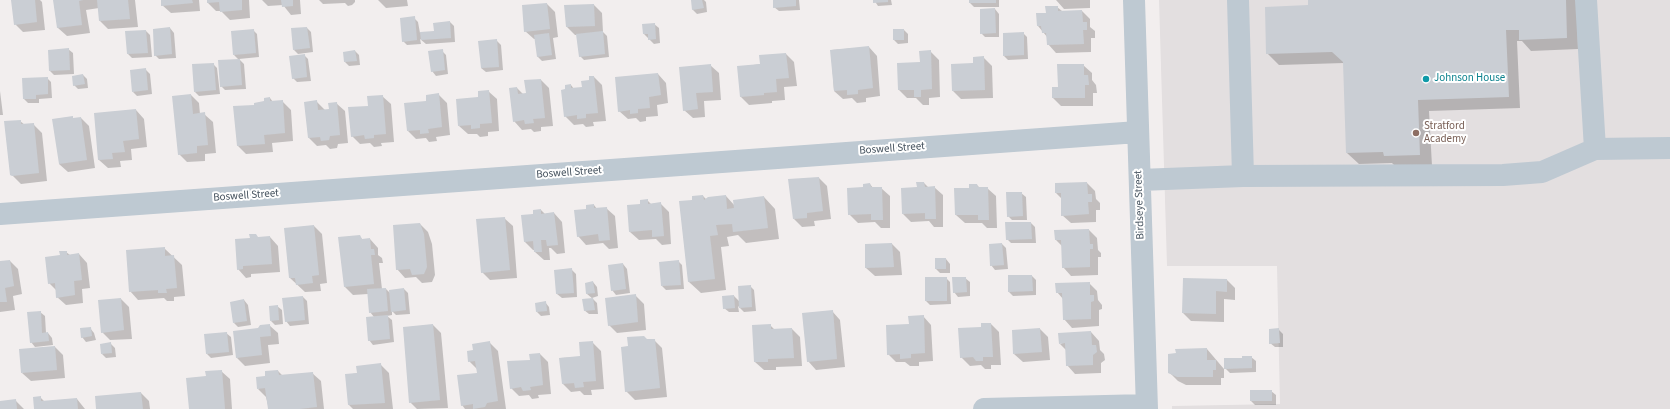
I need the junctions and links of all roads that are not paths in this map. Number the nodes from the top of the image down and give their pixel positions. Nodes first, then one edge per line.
1 (1134, 0) edge
2 (1238, 0) edge
3 (1586, 0) edge
4 (1138, 132) junction
5 (1670, 148) edge
6 (1595, 149) junction
7 (1242, 176) junction
8 (1140, 180) junction
9 (0, 214) edge
10 (1147, 407) edge
11 (984, 409) edge

1 - 4 street, Birdseye Street
2 - 7 street
3 - 6 street
4 - 8 street, Birdseye Street
4 - 9 street, Boswell Street
5 - 6 street
6 - 7 street
7 - 8 street
8 - 10 street, Birdseye Street
10 - 11 street

